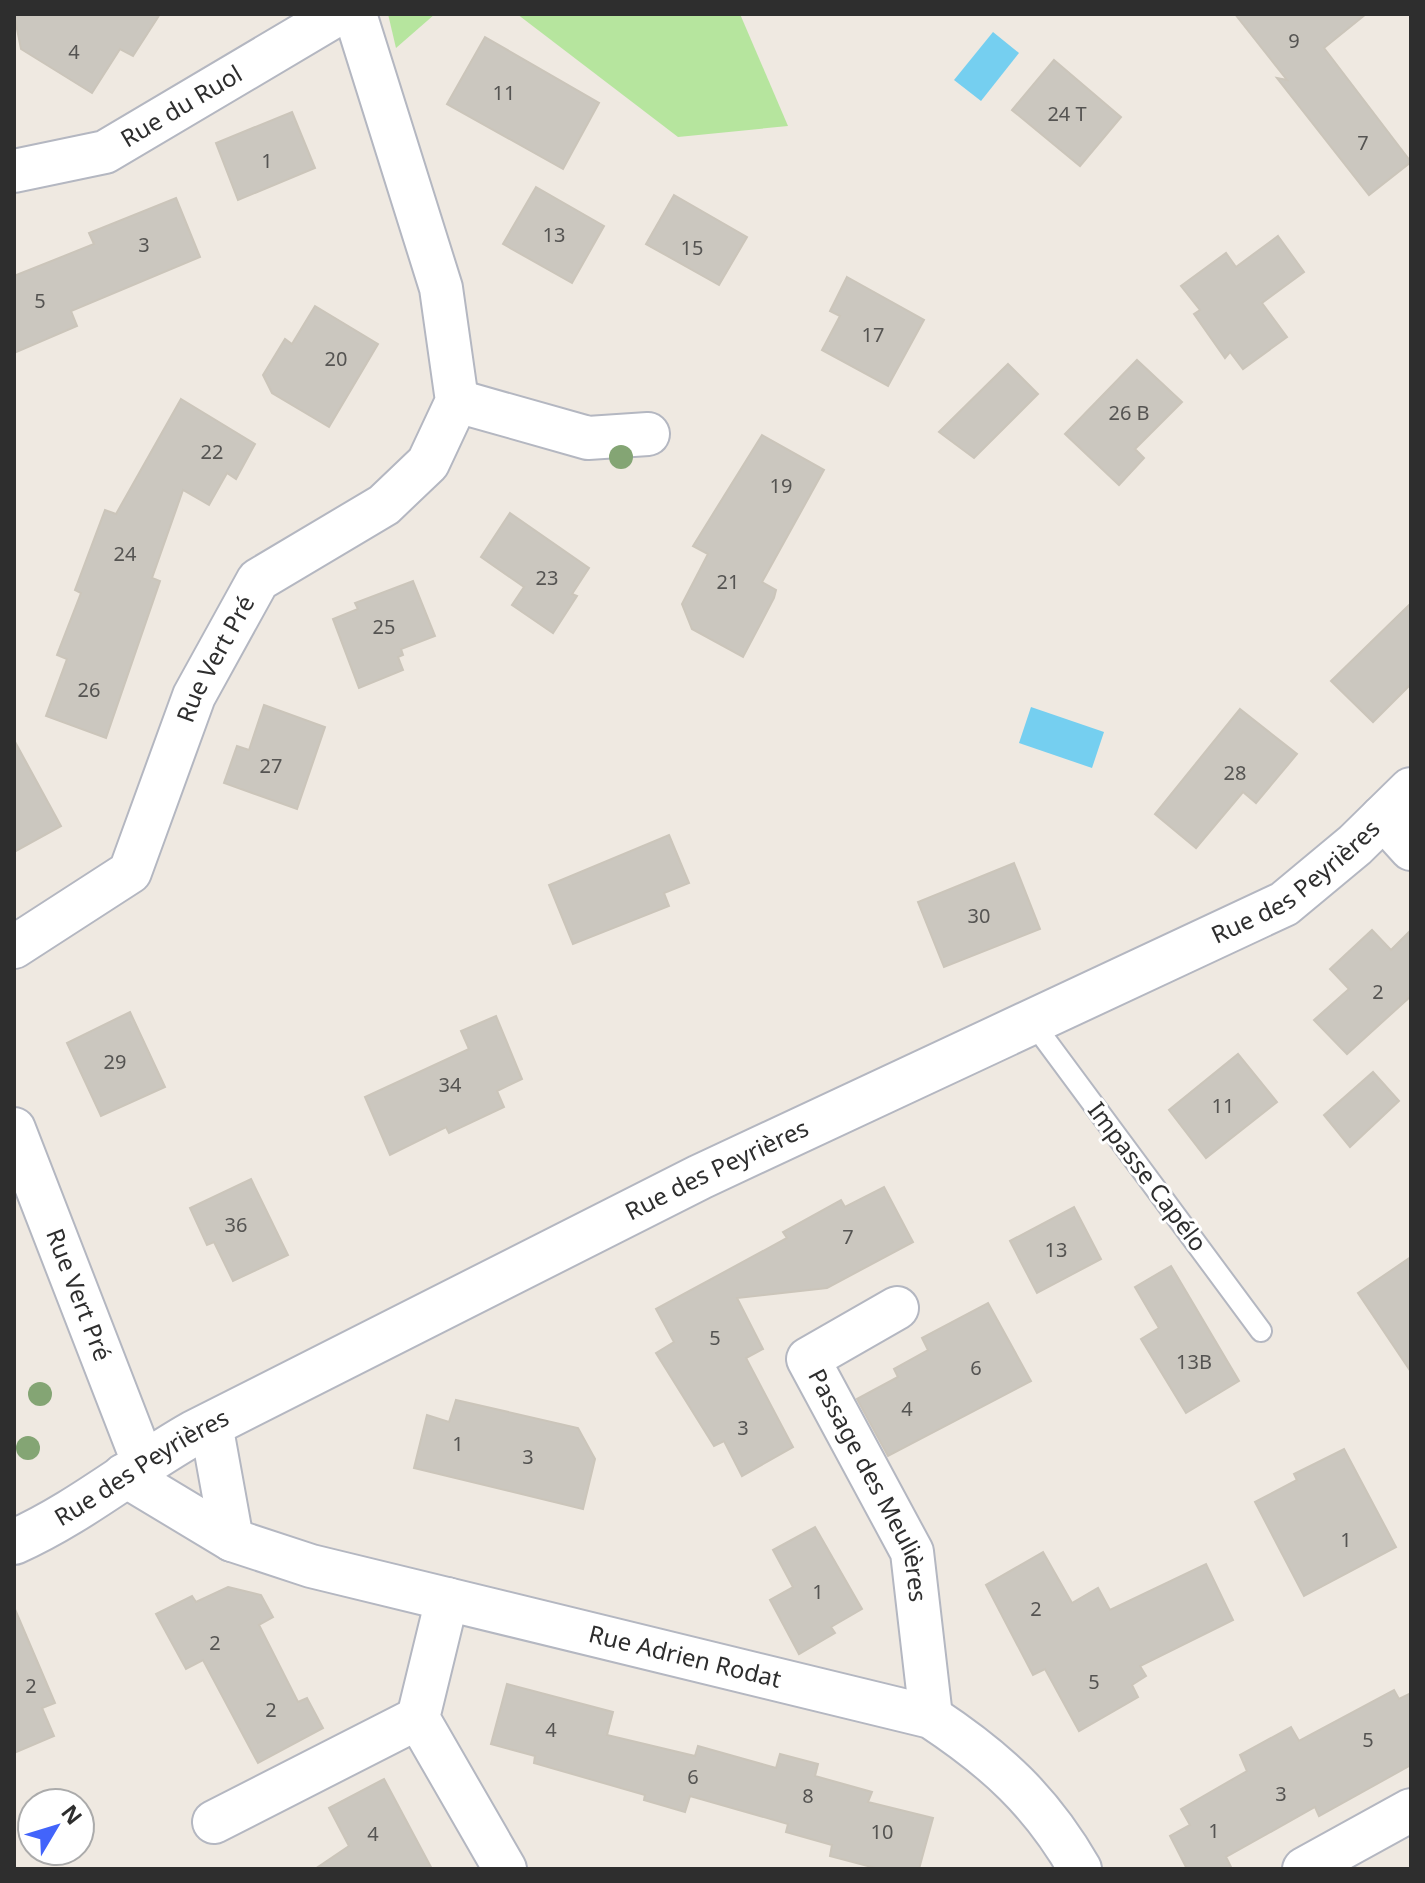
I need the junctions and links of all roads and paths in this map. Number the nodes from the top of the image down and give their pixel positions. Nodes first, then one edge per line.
1 (338, 14) edge
2 (355, 14) edge
3 (14, 171) edge
4 (457, 401) junction
5 (648, 434) dead end
6 (1397, 803) edge
7 (1411, 849) edge
8 (14, 947) edge
9 (1033, 1023) junction
10 (14, 1129) edge
11 (897, 1308) dead end
12 (1261, 1331) dead end
13 (211, 1424) junction
14 (133, 1468) junction
15 (232, 1540) junction
16 (14, 1542) edge
17 (447, 1599) junction
18 (931, 1717) junction
19 (418, 1718) junction
20 (1411, 1810) edge
21 (214, 1822) dead end
22 (505, 1869) edge
23 (1080, 1869) edge
24 (1304, 1869) edge

1 - 3 street, Rue du Ruol
2 - 4 street
4 - 5 street
4 - 8 street, Rue Vert Pré
6 - 7 street
6 - 9 street, Rue des Peyrières
9 - 12 lane, Impasse Capélo
9 - 13 street, Rue des Peyrières
10 - 14 street, Rue Vert Pré
11 - 18 street, Passage des Meulières
13 - 14 street, Rue des Peyrières
13 - 15 street
14 - 15 street, Rue Adrien Rodat
14 - 16 street, Rue des Peyrières
15 - 17 street, Rue Adrien Rodat
17 - 18 street, Rue Adrien Rodat
17 - 19 street
18 - 23 street, Rue Adrien Rodat
19 - 21 street
19 - 22 street
20 - 24 street

